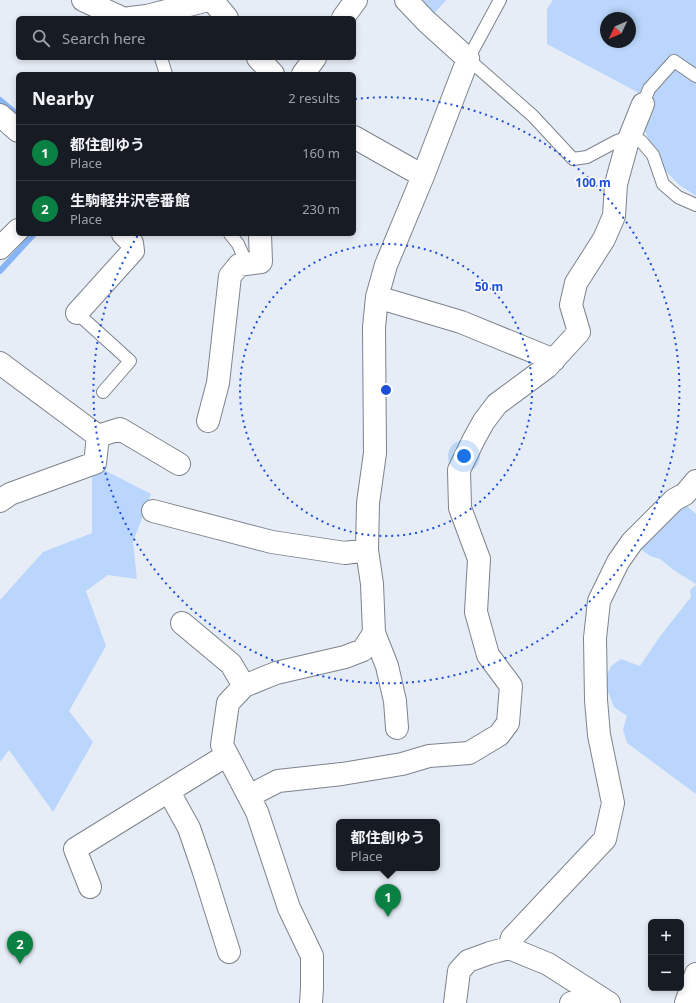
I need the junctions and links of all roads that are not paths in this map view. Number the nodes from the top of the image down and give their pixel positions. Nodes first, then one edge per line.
1 (83, 0) edge
2 (356, 0) edge
3 (406, 0) edge
4 (500, 0) edge
5 (218, 5) edge
6 (118, 16) edge
7 (148, 16) edge
8 (344, 16) edge
9 (468, 59) junction
10 (162, 60) edge
11 (255, 60) edge
12 (259, 60) edge
13 (314, 60) edge
14 (165, 72) edge
15 (249, 72) edge
16 (271, 72) edge
17 (305, 72) edge
18 (696, 76) edge
19 (643, 104) joint
20 (0, 115) edge
21 (16, 129) edge
22 (630, 136) junction
23 (356, 138) edge
24 (423, 176) junction
25 (696, 205) edge
26 (16, 232) edge
27 (125, 236) edge
28 (232, 236) edge
29 (260, 236) edge
30 (0, 248) edge
31 (247, 264) junction
32 (377, 297) junction
33 (77, 313) joint
34 (554, 360) junction
35 (0, 363) edge
36 (103, 392) dead end
37 (208, 421) dead end
38 (98, 436) junction
39 (179, 464) dead end
40 (692, 492) edge
41 (0, 501) edge
42 (153, 511) dead end
43 (367, 550) junction
44 (182, 623) dead end
45 (374, 633) junction
46 (244, 686) junction
47 (397, 728) dead end
48 (227, 755) junction
49 (168, 792) junction
50 (249, 796) junction
51 (90, 887) dead end
52 (509, 948) junction
53 (229, 952) dead end
54 (696, 974) edge
55 (603, 999) edge
56 (311, 1003) edge
57 (454, 1003) edge
58 (571, 1003) edge
59 (686, 1003) edge

1 - 6 street
2 - 8 street
3 - 9 street
4 - 9 lane
5 - 7 street
9 - 22 lane
9 - 24 street
10 - 14 lane
11 - 15 street
12 - 16 street
13 - 17 street
18 - 19 lane
19 - 22 street
20 - 21 street
22 - 25 lane
22 - 34 street
23 - 24 street
24 - 32 street
26 - 30 street
27 - 33 street
28 - 31 lane
29 - 31 street
31 - 37 street
32 - 34 street
32 - 43 street
33 - 36 lane
34 - 50 street
35 - 38 street
38 - 39 street
38 - 41 street
40 - 52 street
42 - 43 street
43 - 45 street
44 - 46 street
45 - 46 street
45 - 47 street
46 - 48 street
48 - 49 street
48 - 50 street
49 - 51 street
49 - 53 street
50 - 56 street
52 - 55 street
52 - 57 street
54 - 59 street
55 - 58 street

